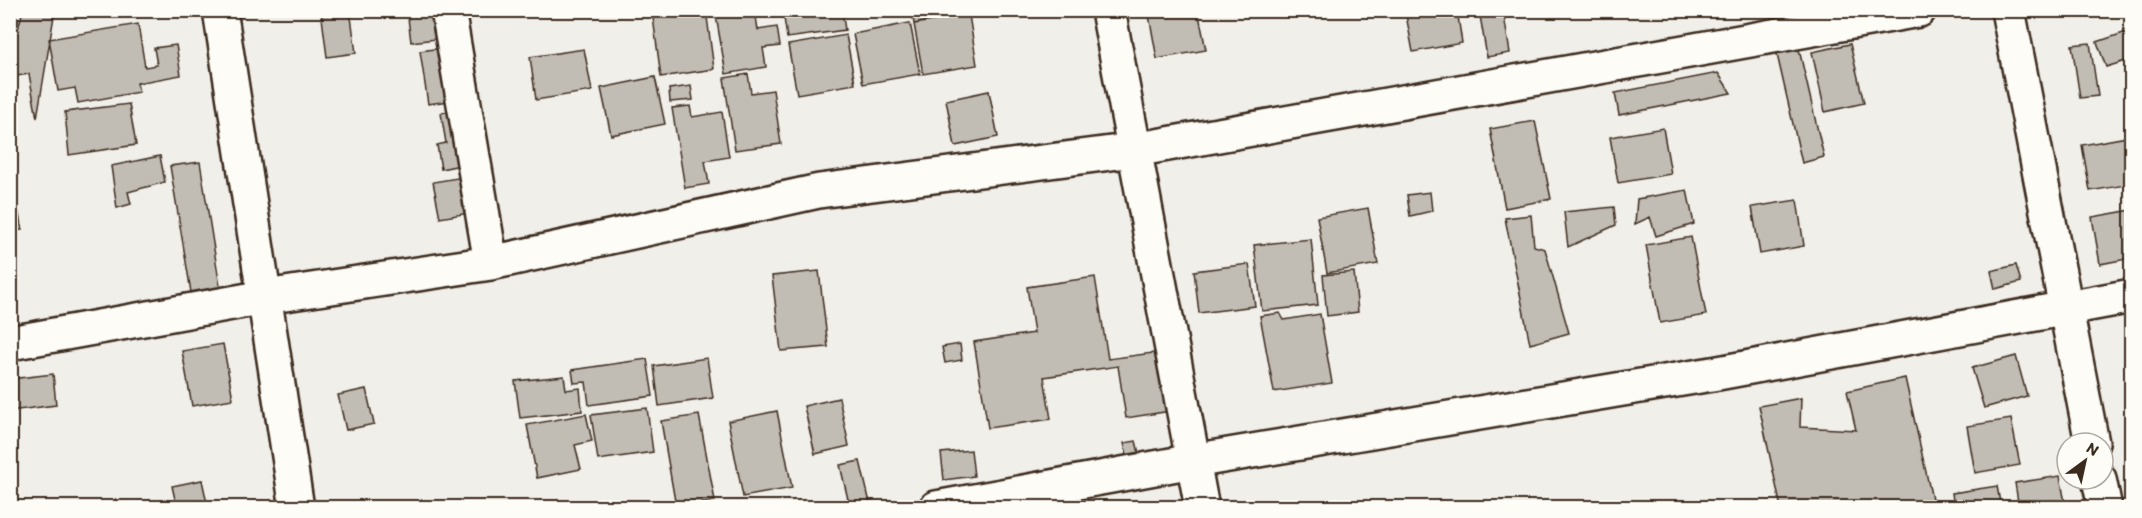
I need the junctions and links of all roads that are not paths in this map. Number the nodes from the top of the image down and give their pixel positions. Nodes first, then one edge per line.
1 (220, 10) edge
2 (448, 10) edge
3 (1108, 10) edge
4 (1919, 10) edge
5 (2008, 10) edge
6 (1134, 150) junction
7 (491, 263) junction
8 (2132, 296) edge
9 (265, 297) junction
10 (2064, 309) junction
11 (10, 343) edge
12 (2089, 431) edge
13 (1193, 461) junction
14 (2102, 491) edge
15 (297, 507) edge
16 (936, 507) edge
17 (1202, 507) edge
18 (2105, 507) edge

1 - 9 street
2 - 7 street
3 - 6 street
4 - 6 street
5 - 10 street
6 - 7 street
6 - 13 street
7 - 9 street
8 - 10 street
9 - 11 street
9 - 15 street
10 - 12 street
10 - 13 street
13 - 16 street
13 - 17 street
14 - 18 street

